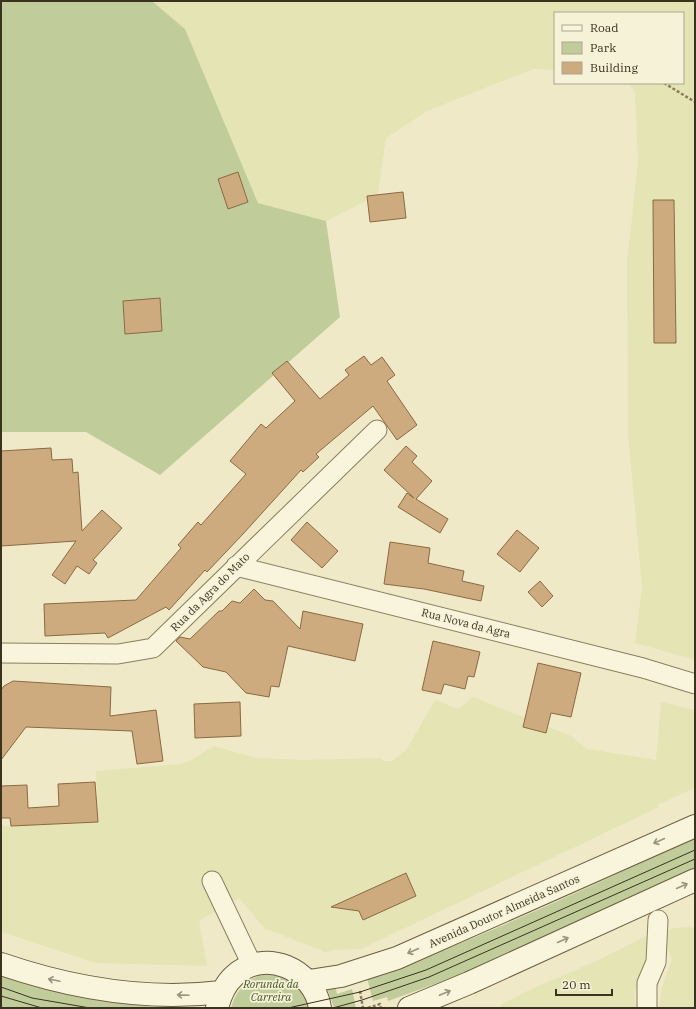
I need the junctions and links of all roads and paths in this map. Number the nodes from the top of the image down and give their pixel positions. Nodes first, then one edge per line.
1 (666, 84) edge
2 (695, 102) edge
3 (377, 430) dead end
4 (236, 566) junction
5 (1, 653) edge
6 (695, 684) edge
7 (695, 826) edge
8 (695, 880) edge
9 (212, 881) dead end
10 (658, 920) dead end
11 (1, 964) edge
12 (252, 965) junction
13 (309, 981) junction
14 (219, 1000) edge
15 (320, 1008) edge
16 (368, 1008) edge
17 (381, 1008) edge
18 (409, 1008) edge
19 (648, 1008) edge

1 - 2 path
3 - 4 street, Rua da Agra do Mato
4 - 5 street, Rua da Agra do Mato
4 - 6 street, Rua Nova da Agra
7 -> 13 main road, Avenida Doutor Almeida Santos
18 -> 8 main road
9 - 12 street
10 - 19 street
14 -> 11 main road
12 - 13 main road
12 - 14 main road
13 - 15 main road
16 - 17 path

